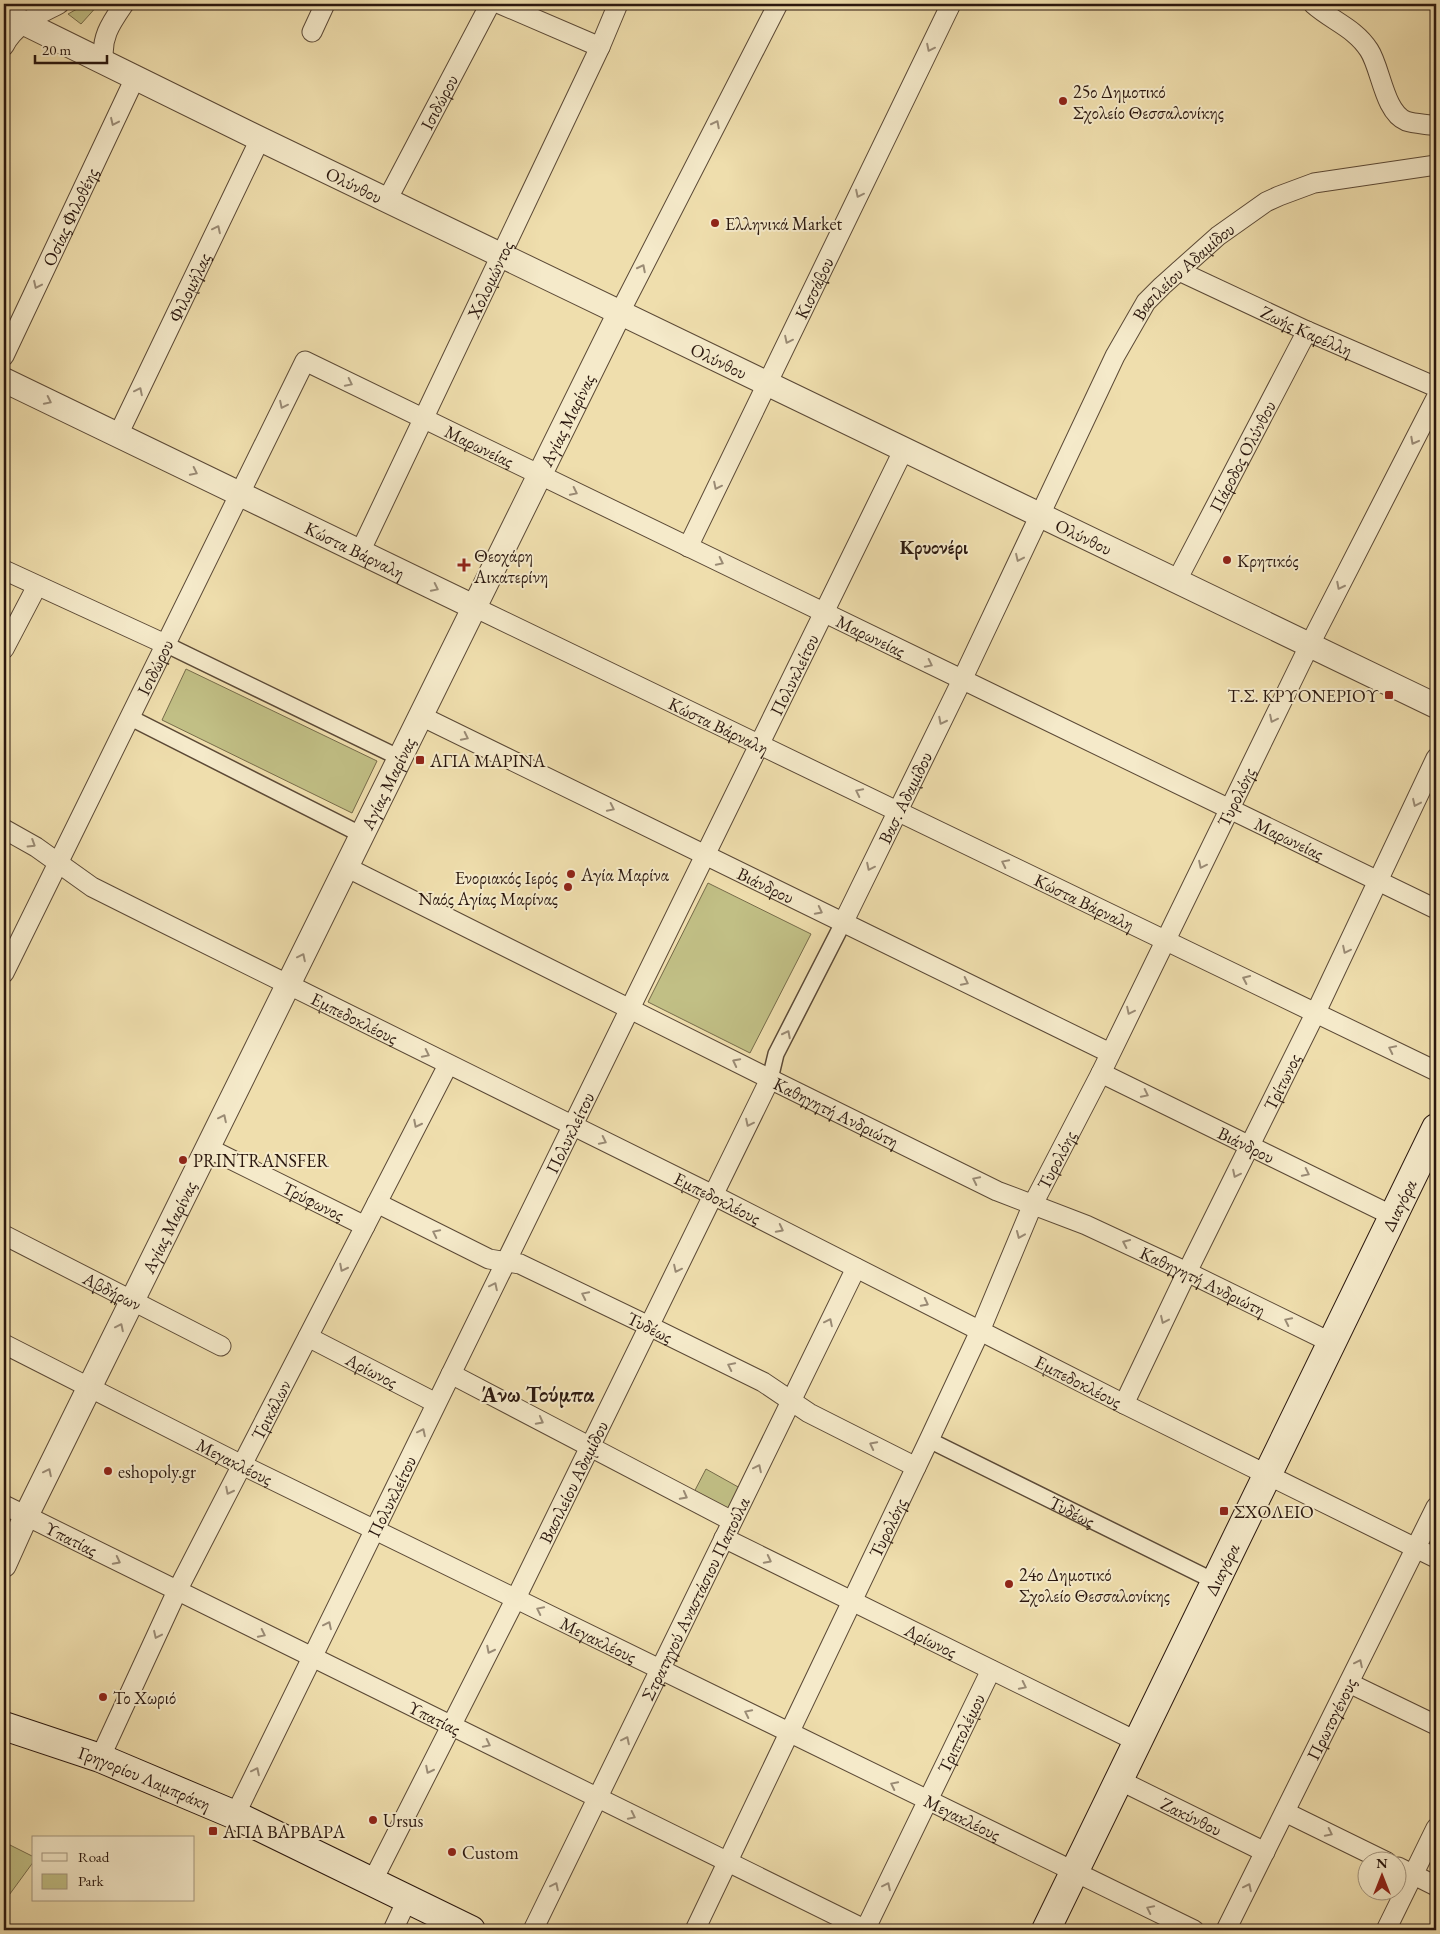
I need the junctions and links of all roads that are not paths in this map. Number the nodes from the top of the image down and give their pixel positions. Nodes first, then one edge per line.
1 (59, 4) edge
2 (124, 4) edge
3 (325, 4) edge
4 (490, 4) edge
5 (500, 4) edge
6 (618, 4) edge
7 (778, 4) edge
8 (951, 4) edge
9 (1313, 4) edge
10 (4, 13) edge
11 (25, 22) junction
12 (312, 32) dead end
13 (4, 46) edge
14 (600, 47) junction
15 (104, 62) junction
16 (135, 78) junction
17 (1436, 126) edge
18 (260, 139) junction
19 (1436, 165) edge
20 (387, 200) junction
21 (501, 255) junction
22 (1179, 271) junction
23 (620, 312) junction
24 (1307, 331) junction
25 (4, 356) edge
26 (305, 361) joint
27 (4, 380) edge
28 (767, 383) junction
29 (1436, 387) edge
30 (1436, 398) edge
31 (423, 419) junction
32 (118, 435) junction
33 (904, 449) junction
34 (540, 475) junction
35 (239, 494) junction
36 (1040, 514) junction
37 (688, 547) junction
38 (360, 552) junction
39 (4, 570) edge
40 (1177, 580) junction
41 (37, 586) junction
42 (474, 607) junction
43 (824, 613) junction
44 (165, 644) junction
45 (1310, 644) junction
46 (4, 649) edge
47 (962, 680) junction
48 (1436, 706) edge
49 (421, 716) junction
50 (129, 717) junction
51 (759, 744) junction
52 (400, 758) junction
53 (1436, 758) edge
54 (1229, 809) junction
55 (897, 810) junction
56 (4, 829) edge
57 (362, 835) junction
58 (705, 854) junction
59 (58, 863) junction
60 (346, 867) junction
61 (1379, 881) junction
62 (1436, 909) edge
63 (843, 923) junction
64 (1165, 940) junction
65 (4, 974) edge
66 (288, 986) junction
67 (630, 1008) junction
68 (1316, 1012) junction
69 (1110, 1052) junction
70 (448, 1065) junction
71 (1436, 1071) edge
72 (1101, 1073) junction
73 (770, 1079) junction
74 (572, 1126) junction
75 (1436, 1128) edge
76 (1250, 1145) junction
77 (208, 1148) junction
78 (713, 1195) junction
79 (377, 1203) junction
80 (1033, 1204) junction
81 (1394, 1216) junction
82 (365, 1226) junction
83 (4, 1235) edge
84 (506, 1261) junction
85 (856, 1268) junction
86 (1187, 1272) junction
87 (132, 1301) junction
88 (649, 1326) junction
89 (980, 1331) junction
90 (308, 1337) junction
91 (1332, 1343) junction
92 (4, 1344) edge
93 (222, 1346) dead end
94 (451, 1374) junction
95 (89, 1388) junction
96 (791, 1401) junction
97 (436, 1404) junction
98 (1124, 1404) junction
99 (929, 1440) junction
100 (590, 1447) junction
101 (242, 1465) junction
102 (916, 1467) junction
103 (1268, 1475) junction
104 (4, 1505) edge
105 (1436, 1507) edge
106 (26, 1516) junction
107 (374, 1530) junction
108 (728, 1530) junction
109 (1416, 1548) junction
110 (1436, 1558) edge
111 (4, 1565) edge
112 (1216, 1582) junction
113 (177, 1591) junction
114 (516, 1598) junction
115 (852, 1602) junction
116 (312, 1658) junction
117 (660, 1669) junction
118 (991, 1670) junction
119 (1349, 1683) junction
120 (1436, 1725) edge
121 (4, 1726) edge
122 (451, 1726) junction
123 (789, 1733) junction
124 (1138, 1742) junction
125 (100, 1758) junction
126 (1119, 1780) junction
127 (598, 1799) junction
128 (928, 1801) junction
129 (1285, 1812) junction
130 (235, 1815) junction
131 (1436, 1828) edge
132 (1265, 1852) junction
133 (1367, 1852) edge
134 (727, 1863) junction
135 (1408, 1868) edge
136 (1074, 1872) junction
137 (1408, 1872) edge
138 (372, 1882) junction
139 (1436, 1886) edge
140 (407, 1900) junction
141 (1395, 1902) edge
142 (393, 1930) edge
143 (471, 1930) edge
144 (533, 1930) edge
145 (695, 1930) edge
146 (865, 1930) edge
147 (1046, 1930) edge
148 (1194, 1930) edge
149 (1226, 1930) edge
150 (1386, 1930) edge

1 - 11 street
2 - 15 street
3 - 12 street
4 - 20 street, Ισιδώρου
5 - 14 street
6 - 14 street, Χολομώντος
23 -> 7 street, Αγίας Μαρίνας
8 -> 28 street, Κισσάβου
9 - 17 street
10 - 11 street, Ολύνθου
11 - 13 street
11 - 15 street, Ολύνθου
14 - 21 street, Χολομώντος
15 - 16 street, Ολύνθου
16 - 18 street, Ολύνθου
16 -> 25 street, Οσίας Φιλοθέης
18 - 20 street, Ολύνθου
32 -> 18 street, Φιλομήλας
19 - 22 street, Βασιλείου Αδαμίδου
20 - 21 street, Ολύνθου
21 - 23 street, Ολύνθου
21 - 31 street, Χολομώντος
22 - 24 street, Ζωής Καρέλλη
22 - 36 street, Βασιλείου Αδαμίδου
23 - 28 street, Ολύνθου
23 - 34 street, Αγίας Μαρίνας
24 - 29 street, Ζωής Καρέλλη
24 - 40 street, Πάροδος Ολύνθου
26 -> 31 street, Μαρωνείας
26 -> 35 street, Ισιδώρου
27 -> 32 street, Κώστα Βάρναλη
28 - 33 street, Ολύνθου
28 -> 37 street, Κισσάβου
30 -> 45 street, Τυρολόης
31 - 34 street, Μαρωνείας
31 - 38 street, Χολομώντος
32 -> 35 street, Κώστα Βάρναλη
33 - 36 street, Ολύνθου
33 - 43 street, Πολυκλείτου
34 -> 37 street, Μαρωνείας
34 - 42 street, Αγίας Μαρίνας
35 - 38 street, Κώστα Βάρναλη
35 - 44 street, Ισιδώρου
36 - 40 street, Ολύνθου
36 -> 47 street, Βασ. Αδαμίδου
37 -> 43 street, Μαρωνείας
38 -> 42 street, Κώστα Βάρναλη
39 - 41 street
40 - 45 street, Ολύνθου
41 - 44 street
41 - 46 street
42 - 49 street, Αγίας Μαρίνας
42 - 51 street, Κώστα Βάρναλη
43 -> 47 street, Μαρωνείας
43 - 51 street, Πολυκλείτου
44 - 50 street, Ισιδώρου
44 - 52 street
45 - 48 street, Ολύνθου
45 -> 54 street, Τυρολόης
47 - 54 street, Μαρωνείας
47 -> 55 street, Βασ. Αδαμίδου
49 - 52 street, Αγίας Μαρίνας
49 -> 58 street, Βιάνδρου
50 - 57 street
50 - 59 street, Ισιδώρου
55 -> 51 street, Κώστα Βάρναλη
51 - 58 street, Πολυκλείτου
52 - 57 street, Αγίας Μαρίνας
53 -> 61 street, Τρίτωνος
54 - 61 street, Μαρωνείας
54 -> 64 street, Τυρολόης
55 -> 63 street, Βασ. Αδαμίδου
64 -> 55 street, Κώστα Βάρναλη
56 -> 59 street, Εμπεδοκλέους
57 - 60 street, Αγίας Μαρίνας
58 -> 63 street, Βιάνδρου
58 - 67 street, Πολυκλείτου
59 - 65 street, Ισιδώρου
59 - 66 street, Εμπεδοκλέους
66 -> 60 street, Αγίας Μαρίνας
60 - 67 street, Καθηγητή Ανδριώτη
61 - 62 street, Μαρωνείας
61 -> 68 street, Τρίτωνος
63 -> 69 street, Βιάνδρου
73 -> 63 street, Βασ. Αδαμίδου
68 -> 64 street, Κώστα Βάρναλη
64 -> 69 street, Τυρολόης
66 -> 70 street, Εμπεδοκλέους
77 -> 66 street, Αγίας Μαρίνας
73 -> 67 street, Καθηγητή Ανδριώτη
67 - 74 street, Πολυκλείτου
71 -> 68 street, Κώστα Βάρναλη
68 - 76 street, Τρίτωνος
69 - 72 street, Τυρολόης
70 - 74 street, Εμπεδοκλέους
70 -> 79 street, Τρικάλων
72 -> 76 street, Βιάνδρου
72 - 80 street, Τυρολόης
73 -> 78 street, Βασιλείου Αδαμίδου
80 -> 73 street, Καθηγητή Ανδριώτη
74 -> 78 street, Εμπεδοκλέους
74 - 84 street, Πολυκλείτου
75 - 81 main road, Διαγόρα
76 -> 81 street, Βιάνδρου
76 -> 86 street, Τρίτωνος
77 - 82 street, Τρύφωνος
77 - 87 street, Αγίας Μαρίνας
78 -> 85 street, Εμπεδοκλέους
78 -> 88 street, Βασιλείου Αδαμίδου
79 - 82 street, Τρικάλων
84 -> 79 street, Τυδέως
86 -> 80 street, Καθηγητή Ανδριώτη
80 -> 89 street, Τυρολόης
81 - 91 main road, Διαγόρα
82 -> 90 street, Τρικάλων
83 - 87 street, Αβδήρων
88 -> 84 street, Τυδέως
94 -> 84 street, Πολυκλείτου
85 -> 89 street, Εμπεδοκλέους
96 -> 85 street, Στρατηγού Αναστάσιου Παπούλα
91 -> 86 street, Καθηγητή Ανδριώτη
86 -> 98 street, Τρίτωνος
87 - 93 street, Αβδήρων
95 -> 87 street, Αγίας Μαρίνας
96 -> 88 street, Τυδέως
88 - 100 street, Βασιλείου Αδαμίδου
89 - 98 street, Εμπεδοκλέους
89 - 99 street, Τυρολόης
90 - 97 street, Αρίωνος
90 - 101 street, Τρικάλων
91 - 103 main road, Διαγόρα
92 - 95 street, Μεγακλέους
94 - 97 street, Πολυκλείτου
94 -> 100 street, Αρίωνος
95 - 101 street, Μεγακλέους
106 -> 95 street, Αγίας Μαρίνας
102 -> 96 street, Τυδέως
108 -> 96 street, Στρατηγού Αναστάσιου Παπούλα
107 -> 97 street, Πολυκλείτου
98 - 103 street, Εμπεδοκλέους
99 - 102 street, Τυρολόης
99 - 112 street, Τυδέως
100 -> 108 street, Αρίωνος
100 - 114 street, Βασιλείου Αδαμίδου
101 - 107 street, Μεγακλέους
101 -> 113 street, Τρικάλων
102 - 115 street, Τυρολόης
103 - 109 street, Εμπεδοκλέους
103 - 112 main road, Διαγόρα
104 - 106 street, Υπατίας
105 - 109 street, Πρωτογένους
106 - 111 street, Αγίας Μαρίνας
106 -> 113 street, Υπατίας
107 - 114 street, Μεγακλέους
116 -> 107 street, Πολυκλείτου
108 -> 115 street, Αρίωνος
108 - 117 street, Στρατηγού Αναστάσιου Παπούλα
109 - 110 street, Εμπεδοκλέους
119 -> 109 street, Πρωτογένους
112 - 124 main road, Διαγόρα
113 -> 116 street, Υπατίας
113 -> 125 street, Τρικάλων
117 -> 114 street, Μεγακλέους
114 -> 122 street, Βασιλείου Αδαμίδου
115 - 118 street, Αρίωνος
115 - 123 street, Τυρολόης
116 - 122 street, Υπατίας
130 -> 116 street, Πολυκλείτου
123 -> 117 street, Μεγακλέους
127 -> 117 street, Στρατηγού Αναστάσιου Παπούλα
118 -> 124 street, Αρίωνος
118 - 128 street, Τριπτολέμου
119 - 120 street
119 - 129 street, Πρωτογένους
121 - 125 main road, Γρηγορίου Λαμπράκη
122 -> 127 street, Υπατίας
122 -> 138 street, Βασιλείου Αδαμίδου
128 -> 123 street, Μεγακλέους
123 - 134 street, Τυρολόης
124 - 126 main road, Διαγόρα
125 - 130 main road, Γρηγορίου Λαμπράκη
126 - 132 street, Ζακύνθου
126 - 136 main road, Διαγόρα
127 -> 134 street, Υπατίας
144 -> 127 street, Στρατηγού Αναστάσιου Παπούλα
128 - 136 street, Μεγακλέους
146 -> 128 street, Τριπτολέμου
129 - 132 street, Πρωτογένους
129 -> 133 street
130 - 138 main road, Γρηγορίου Λαμπράκη
131 - 135 street
149 -> 132 street, Πρωτογένους
134 - 145 street, Τυρολόης
134 - 146 street, Υπατίας
136 - 147 main road, Διαγόρα
148 -> 136 street, Μεγακλέους
137 - 139 street
138 - 140 main road, Γρηγορίου Λαμπράκη
140 - 142 street
140 - 143 main road, Γρηγορίου Λαμπράκη
141 - 150 street

